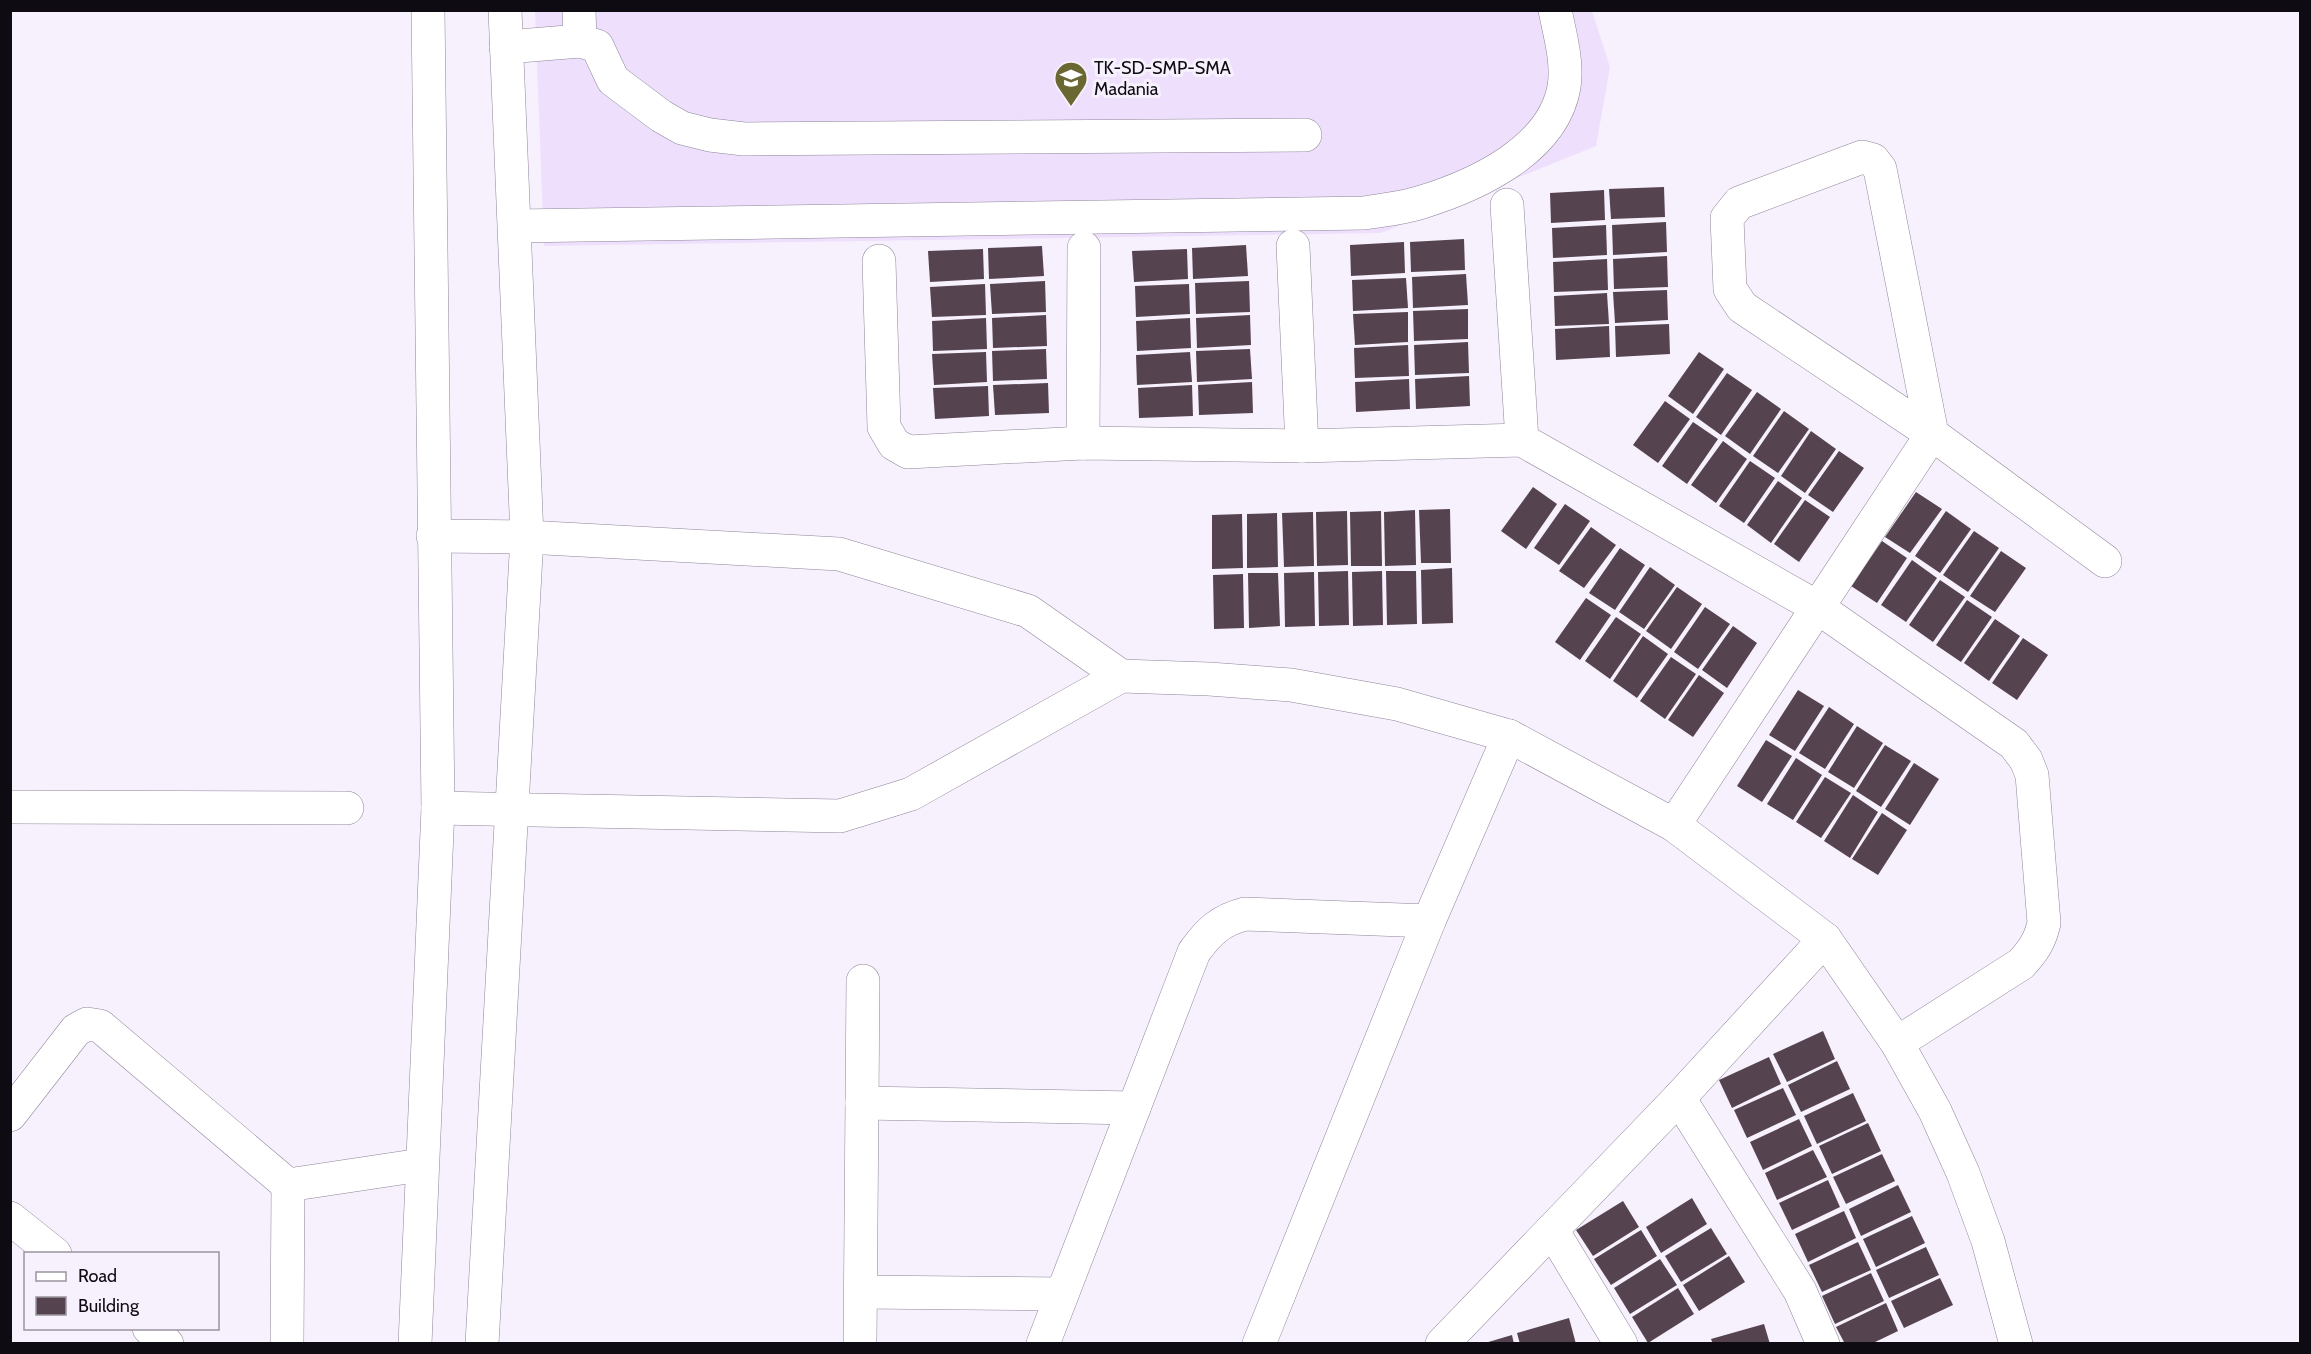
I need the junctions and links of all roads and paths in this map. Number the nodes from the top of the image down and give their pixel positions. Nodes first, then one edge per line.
1 (428, 10) edge
2 (505, 10) edge
3 (1555, 10) edge
4 (579, 26) edge
5 (506, 47) junction
6 (1305, 135) dead end
7 (1507, 205) dead end
8 (516, 226) junction
9 (1293, 246) dead end
10 (1084, 248) dead end
11 (879, 261) dead end
12 (1932, 434) junction
13 (1522, 440) junction
14 (1083, 443) junction
15 (1302, 446) junction
16 (433, 536) junction
17 (527, 537) junction
18 (2105, 561) dead end
19 (1817, 607) junction
20 (1121, 676) junction
21 (1509, 736) junction
22 (10, 807) edge
23 (347, 808) dead end
24 (438, 808) junction
25 (510, 811) junction
26 (1674, 825) junction
27 (1429, 921) junction
28 (1825, 939) junction
29 (862, 981) dead end
30 (1897, 1043) junction
31 (1680, 1098) junction
32 (862, 1103) junction
33 (1134, 1108) junction
34 (10, 1115) edge
35 (421, 1164) junction
36 (288, 1185) junction
37 (10, 1218) edge
38 (1552, 1230) junction
39 (52, 1252) edge
40 (861, 1292) junction
41 (1062, 1294) junction
42 (150, 1330) edge
43 (167, 1344) edge
44 (287, 1344) edge
45 (415, 1344) edge
46 (482, 1344) edge
47 (860, 1344) edge
48 (1043, 1344) edge
49 (1259, 1344) edge
50 (1442, 1344) edge
51 (1621, 1344) edge
52 (1822, 1344) edge
53 (2016, 1344) edge

1 - 16 street
2 - 5 street
3 - 8 street
4 - 5 street
4 - 6 street
5 - 8 street
7 - 13 street
8 - 17 street
9 - 15 street
10 - 14 street
11 - 14 street
12 - 12 street
12 - 18 street
12 - 19 street
13 - 15 street
13 - 19 street
14 - 15 street
16 - 17 street
16 - 24 street
17 - 20 street
17 - 25 street
19 - 26 street
19 - 30 street
20 - 21 street
20 - 25 street
21 - 26 street
21 - 27 street
22 - 23 street
24 - 25 street
24 - 35 street
25 - 46 street
26 - 28 street
27 - 33 street
27 - 49 street
28 - 30 street
28 - 31 street
29 - 32 street
30 - 53 street
31 - 38 street
31 - 52 street
32 - 33 street
32 - 40 street
33 - 41 street
34 - 36 street
35 - 36 street
35 - 45 street
36 - 44 street
37 - 39 street
38 - 50 street
38 - 51 street
40 - 41 street
40 - 47 street
41 - 48 street
42 - 43 street

